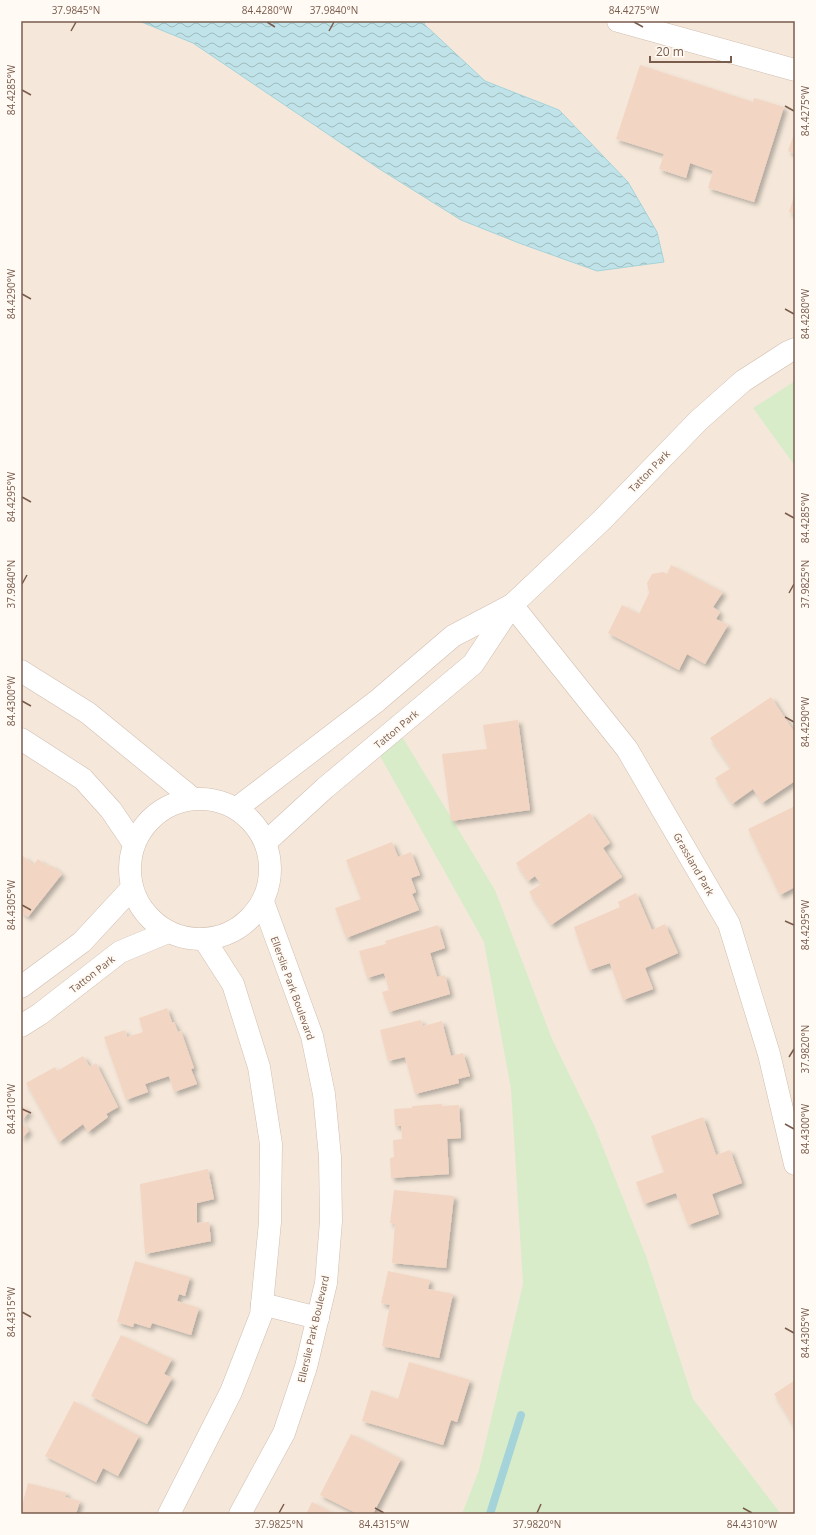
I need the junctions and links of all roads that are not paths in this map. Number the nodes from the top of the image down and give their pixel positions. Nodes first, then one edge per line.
1 (618, 21) edge
2 (795, 70) edge
3 (795, 349) edge
4 (512, 605) junction
5 (21, 671) edge
6 (377, 701) junction
7 (399, 727) junction
8 (21, 739) edge
9 (192, 798) junction
10 (237, 808) junction
11 (266, 842) junction
12 (134, 844) junction
13 (132, 888) junction
14 (263, 902) junction
15 (168, 932) junction
16 (204, 939) junction
17 (21, 987) edge
18 (21, 1026) edge
19 (795, 1164) edge
20 (262, 1304) junction
21 (318, 1318) junction
22 (169, 1514) edge
23 (240, 1514) edge

1 - 2 street
3 - 4 street, Tatton Park
4 - 6 street, Tatton Park
4 - 7 street, Tatton Park
4 - 19 street, Grassland Park
5 - 9 street
6 - 7 street
6 - 10 street, Tatton Park
7 - 11 street, Tatton Park
8 - 12 street
9 - 10 street
9 - 12 street
10 - 11 street
11 - 14 street
12 - 13 street
13 - 15 street
13 - 17 street
14 - 16 street
14 - 21 street, Ellerslie Park Boulevard
15 - 16 street
15 - 18 street, Tatton Park
16 - 20 street
20 - 21 street
20 - 22 street
21 - 23 street, Ellerslie Park Boulevard

